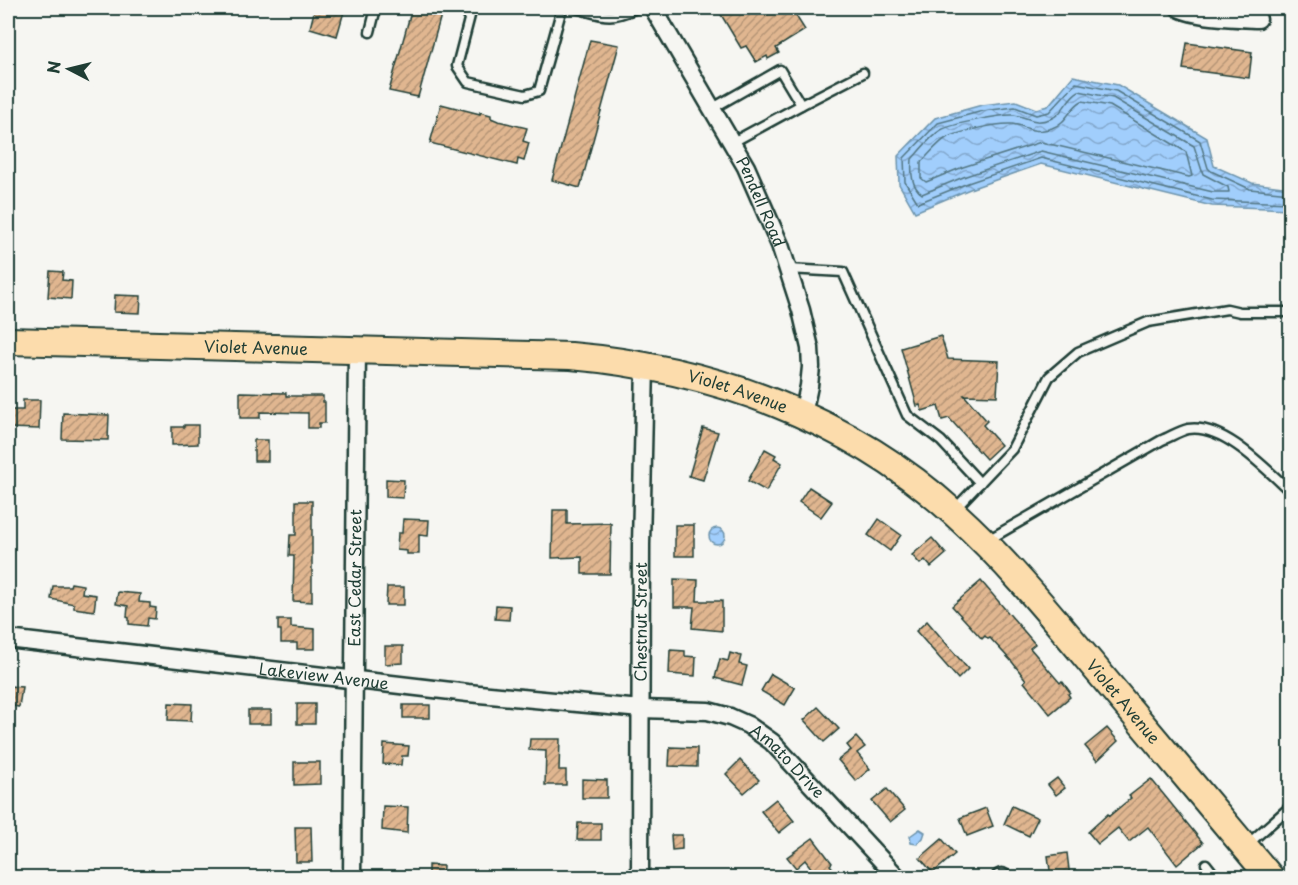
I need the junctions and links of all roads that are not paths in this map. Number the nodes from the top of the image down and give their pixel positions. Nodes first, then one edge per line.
1 (376, 8) edge
2 (472, 8) edge
3 (562, 8) edge
4 (576, 8) edge
5 (637, 8) edge
6 (653, 8) edge
7 (1179, 8) edge
8 (1258, 13) edge
9 (370, 32) dead end
10 (863, 73) dead end
11 (801, 105) junction
12 (713, 108) junction
13 (733, 142) junction
14 (788, 269) junction
15 (1290, 312) edge
16 (8, 341) edge
17 (357, 349) junction
18 (645, 365) junction
19 (802, 414) junction
20 (980, 483) junction
21 (1290, 491) edge
22 (953, 512) junction
23 (985, 542) junction
24 (8, 639) edge
25 (354, 678) junction
26 (641, 709) junction
27 (1290, 807) edge
28 (1245, 847) junction
29 (1206, 864) dead end
30 (352, 878) edge
31 (640, 878) edge
32 (898, 878) edge
33 (1217, 878) edge
34 (1271, 878) edge

1 - 9 lane
2 - 3 lane
4 - 5 lane
6 - 12 street, Pendell Road
7 - 8 street
10 - 11 lane
11 - 12 lane
11 - 13 lane
12 - 13 street, Pendell Road
13 - 14 street, Pendell Road
14 - 19 street, Pendell Road
14 - 20 lane
15 - 20 lane
16 - 17 main road, Violet Avenue
17 - 18 main road, Violet Avenue
17 - 25 street, East Cedar Street
18 - 19 main road, Violet Avenue
18 - 26 street, Chestnut Street
19 - 22 main road, Violet Avenue
20 - 22 lane
21 - 23 lane
22 - 23 main road, Violet Avenue
23 - 28 main road, Violet Avenue
24 - 25 street, Lakeview Avenue
25 - 26 street, Lakeview Avenue
25 - 30 street, East Cedar Street
26 - 31 street, Chestnut Street
26 - 32 street, Amato Drive
27 - 28 lane
28 - 34 main road, Violet Avenue
29 - 33 lane

